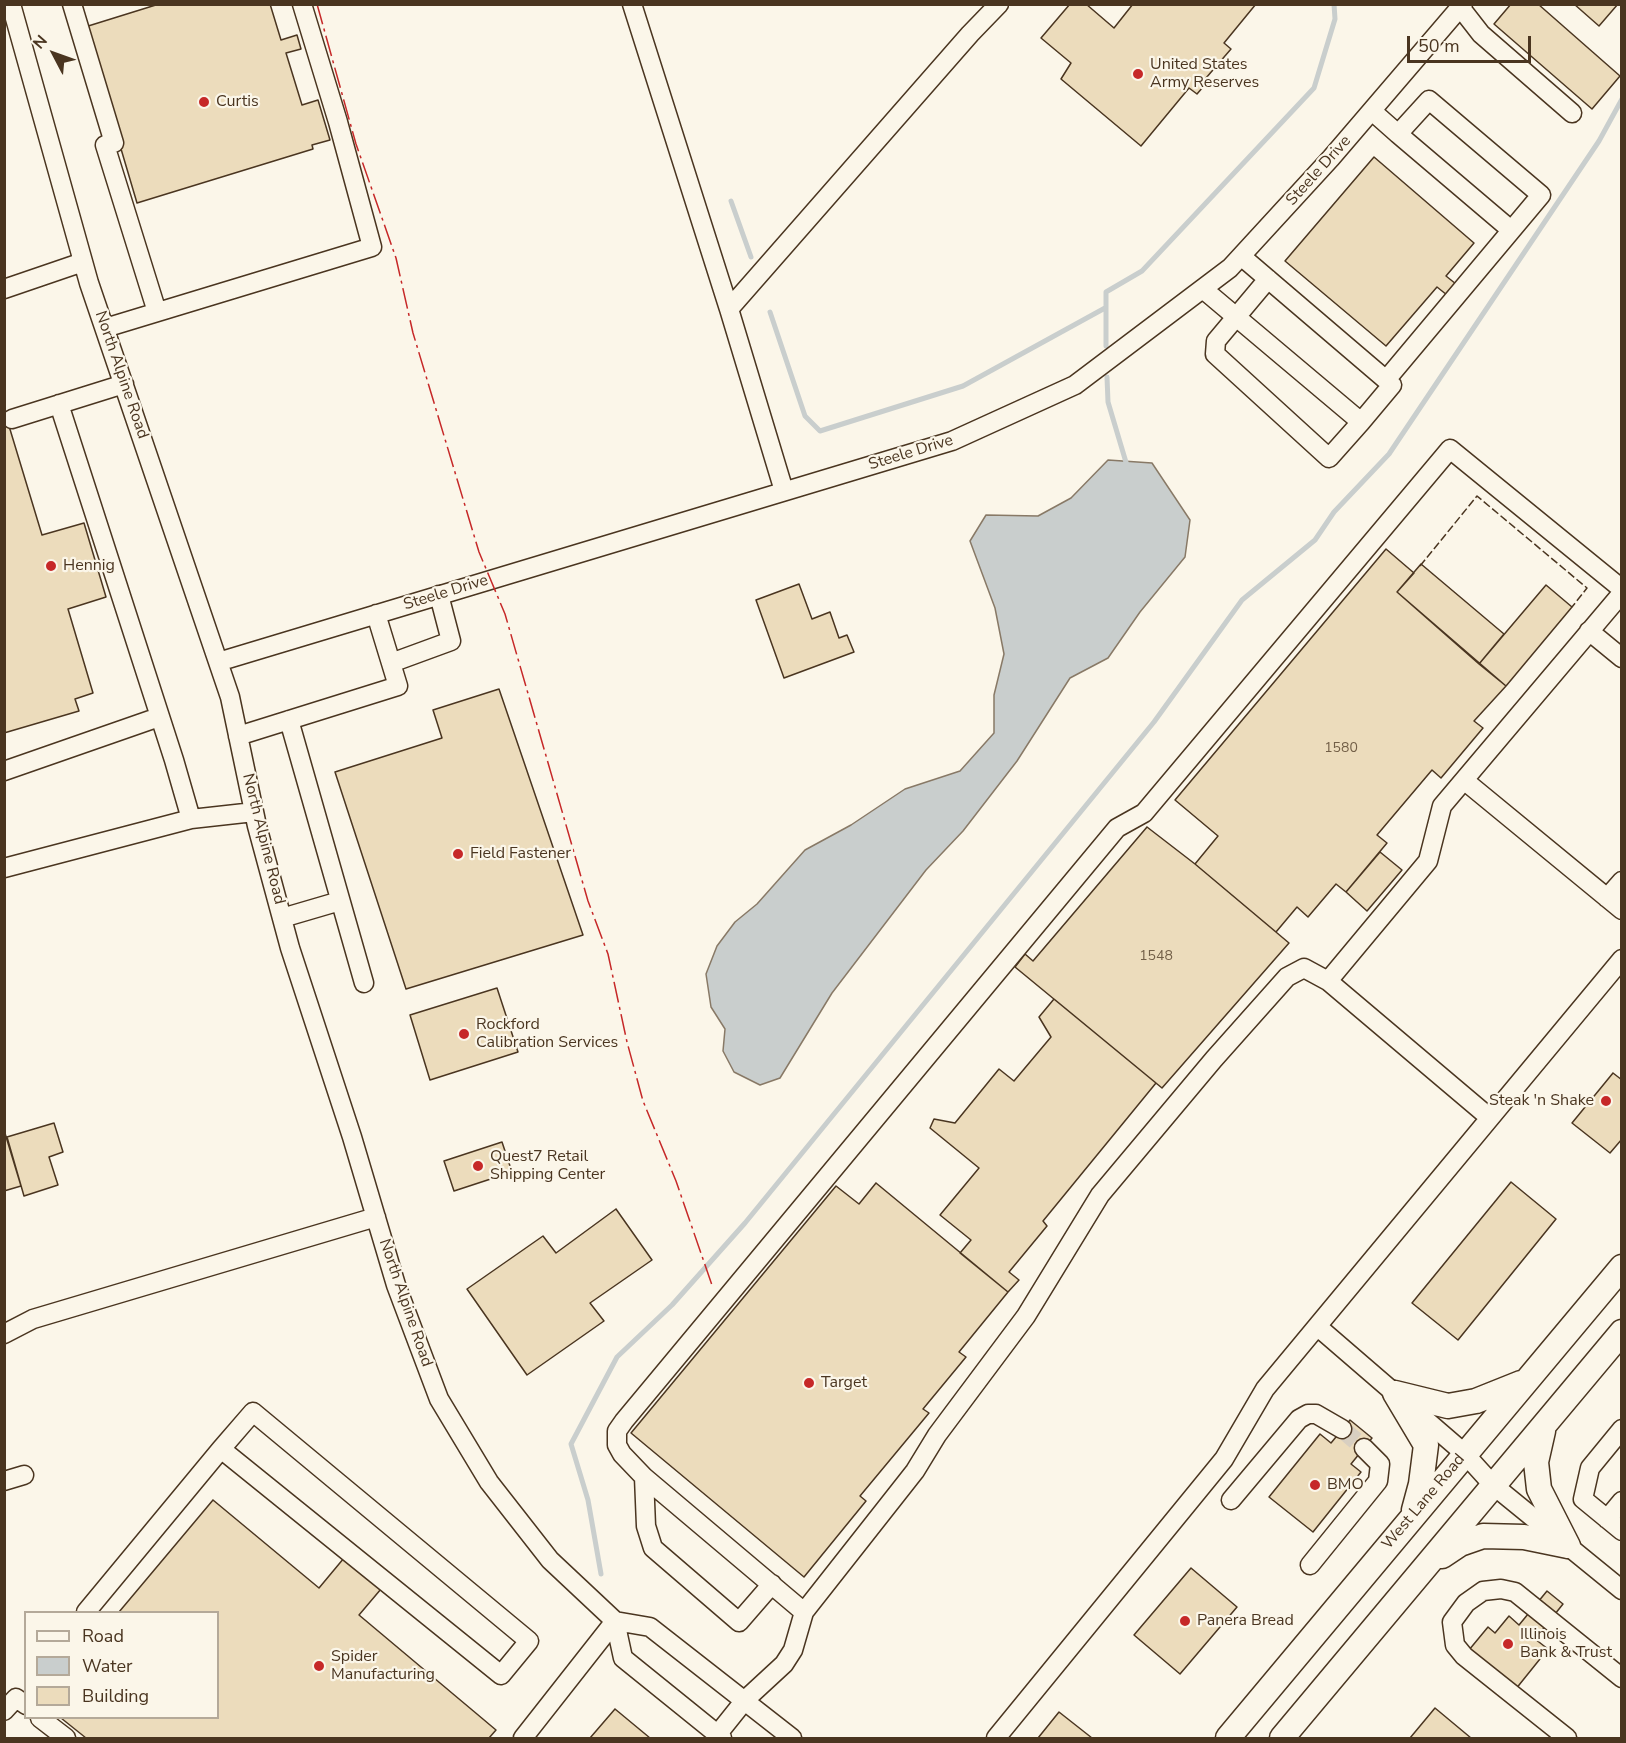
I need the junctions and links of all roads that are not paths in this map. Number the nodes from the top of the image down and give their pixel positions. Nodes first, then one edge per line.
1 (11, 4) edge
2 (72, 4) edge
3 (302, 4) edge
4 (632, 4) edge
5 (999, 4) edge
6 (1462, 6) edge
7 (1372, 111) junction
8 (1572, 113) dead end
9 (1398, 134) junction
10 (1512, 230) junction
11 (1241, 256) junction
12 (83, 262) junction
13 (1268, 279) junction
14 (4, 289) edge
15 (1203, 289) junction
16 (729, 309) junction
17 (157, 312) junction
18 (1237, 317) junction
19 (105, 328) junction
20 (1386, 380) junction
21 (124, 384) junction
22 (59, 404) junction
23 (12, 419) dead end
24 (1361, 422) junction
25 (784, 491) junction
26 (1622, 591) edge
27 (439, 595) junction
28 (376, 614) junction
29 (1589, 631) junction
30 (1622, 658) edge
31 (218, 662) junction
32 (391, 663) junction
33 (159, 717) junction
34 (289, 720) junction
35 (238, 736) junction
36 (4, 771) edge
37 (1465, 781) junction
38 (254, 812) junction
39 (191, 819) junction
40 (4, 868) edge
41 (1622, 881) edge
42 (1607, 898) junction
43 (340, 900) junction
44 (1622, 910) edge
45 (282, 918) junction
46 (1622, 959) edge
47 (1328, 981) junction
48 (364, 983) dead end
49 (1490, 1118) junction
50 (376, 1217) junction
51 (1622, 1267) edge
52 (1318, 1327) junction
53 (1622, 1332) edge
54 (4, 1334) edge
55 (1526, 1381) junction
56 (1395, 1393) junction
57 (1545, 1423) junction
58 (1342, 1429) tunnel mouth
59 (1622, 1429) edge
60 (1364, 1448) tunnel mouth
61 (221, 1449) junction
62 (1464, 1453) junction
63 (24, 1475) dead end
64 (644, 1477) junction
65 (4, 1481) edge
66 (1493, 1485) junction
67 (1231, 1500) dead end
68 (1622, 1501) edge
69 (1413, 1515) junction
70 (1607, 1519) junction
71 (1622, 1531) edge
72 (1568, 1546) junction
73 (1310, 1565) dead end
74 (1425, 1567) junction
75 (772, 1584) junction
76 (1622, 1590) edge
77 (87, 1611) edge
78 (804, 1612) junction
79 (615, 1621) junction
80 (1622, 1678) edge
81 (746, 1700) junction
82 (41, 1719) edge
83 (719, 1736) edge
84 (66, 1738) edge
85 (523, 1738) edge
86 (792, 1738) edge
87 (996, 1738) edge
88 (1228, 1738) edge
89 (1282, 1738) edge
90 (1567, 1738) edge

1 - 12 street, North Alpine Road
2 - 17 street
3 - 17 street
4 - 16 street
5 - 16 street
6 - 7 street, Steele Drive
6 - 8 street
7 - 9 street
7 - 11 street, Steele Drive
9 - 10 street
9 - 10 street
10 - 20 street
11 - 13 street
11 - 15 street, Steele Drive
12 - 14 street
12 - 19 street, North Alpine Road
13 - 18 street
13 - 20 street
15 - 18 street
15 - 25 street, Steele Drive
16 - 25 street
17 - 19 street
18 - 24 street
18 - 24 street
19 - 21 street, North Alpine Road
20 - 24 street
21 - 22 street
21 - 31 street, North Alpine Road
22 - 23 street
22 - 33 street
25 - 27 street, Steele Drive
26 - 29 street
26 - 64 street
27 - 28 street, Steele Drive
27 - 32 street
28 - 31 street, Steele Drive
28 - 32 street
29 - 30 street
29 - 37 street
31 - 35 street, North Alpine Road
32 - 34 street
33 - 36 street
33 - 39 street
34 - 35 street
34 - 43 street
35 - 38 street, North Alpine Road
37 - 42 street
37 - 47 street
38 - 39 street
38 - 45 street, North Alpine Road
39 - 40 street
41 - 42 street
42 - 44 street
43 - 45 street
43 - 48 street
45 - 50 street, North Alpine Road
46 - 49 street
47 - 49 street
47 - 78 street
49 - 52 street
50 - 54 street
50 - 79 street, North Alpine Road
51 - 55 main road, West Lane Road
52 - 56 street
52 - 87 street
53 - 57 main road
55 - 56 main road
55 - 62 main road, West Lane Road
56 - 62 street
56 - 69 main road
57 - 66 main road
57 - 72 main road
58 - 67 street
59 - 70 street
60 - 73 street
61 - 61 street
61 - 77 street
62 - 66 street
62 - 69 main road, West Lane Road
63 - 65 street
64 - 75 street
64 - 75 street
66 - 72 street
66 - 74 main road
68 - 70 street
69 - 88 main road, West Lane Road
70 - 71 street
72 - 74 main road
72 - 76 street
74 - 89 main road
75 - 78 street
78 - 81 street
79 - 81 street
79 - 83 street
79 - 85 street
80 - 90 street
81 - 83 street
81 - 86 street
82 - 84 street

